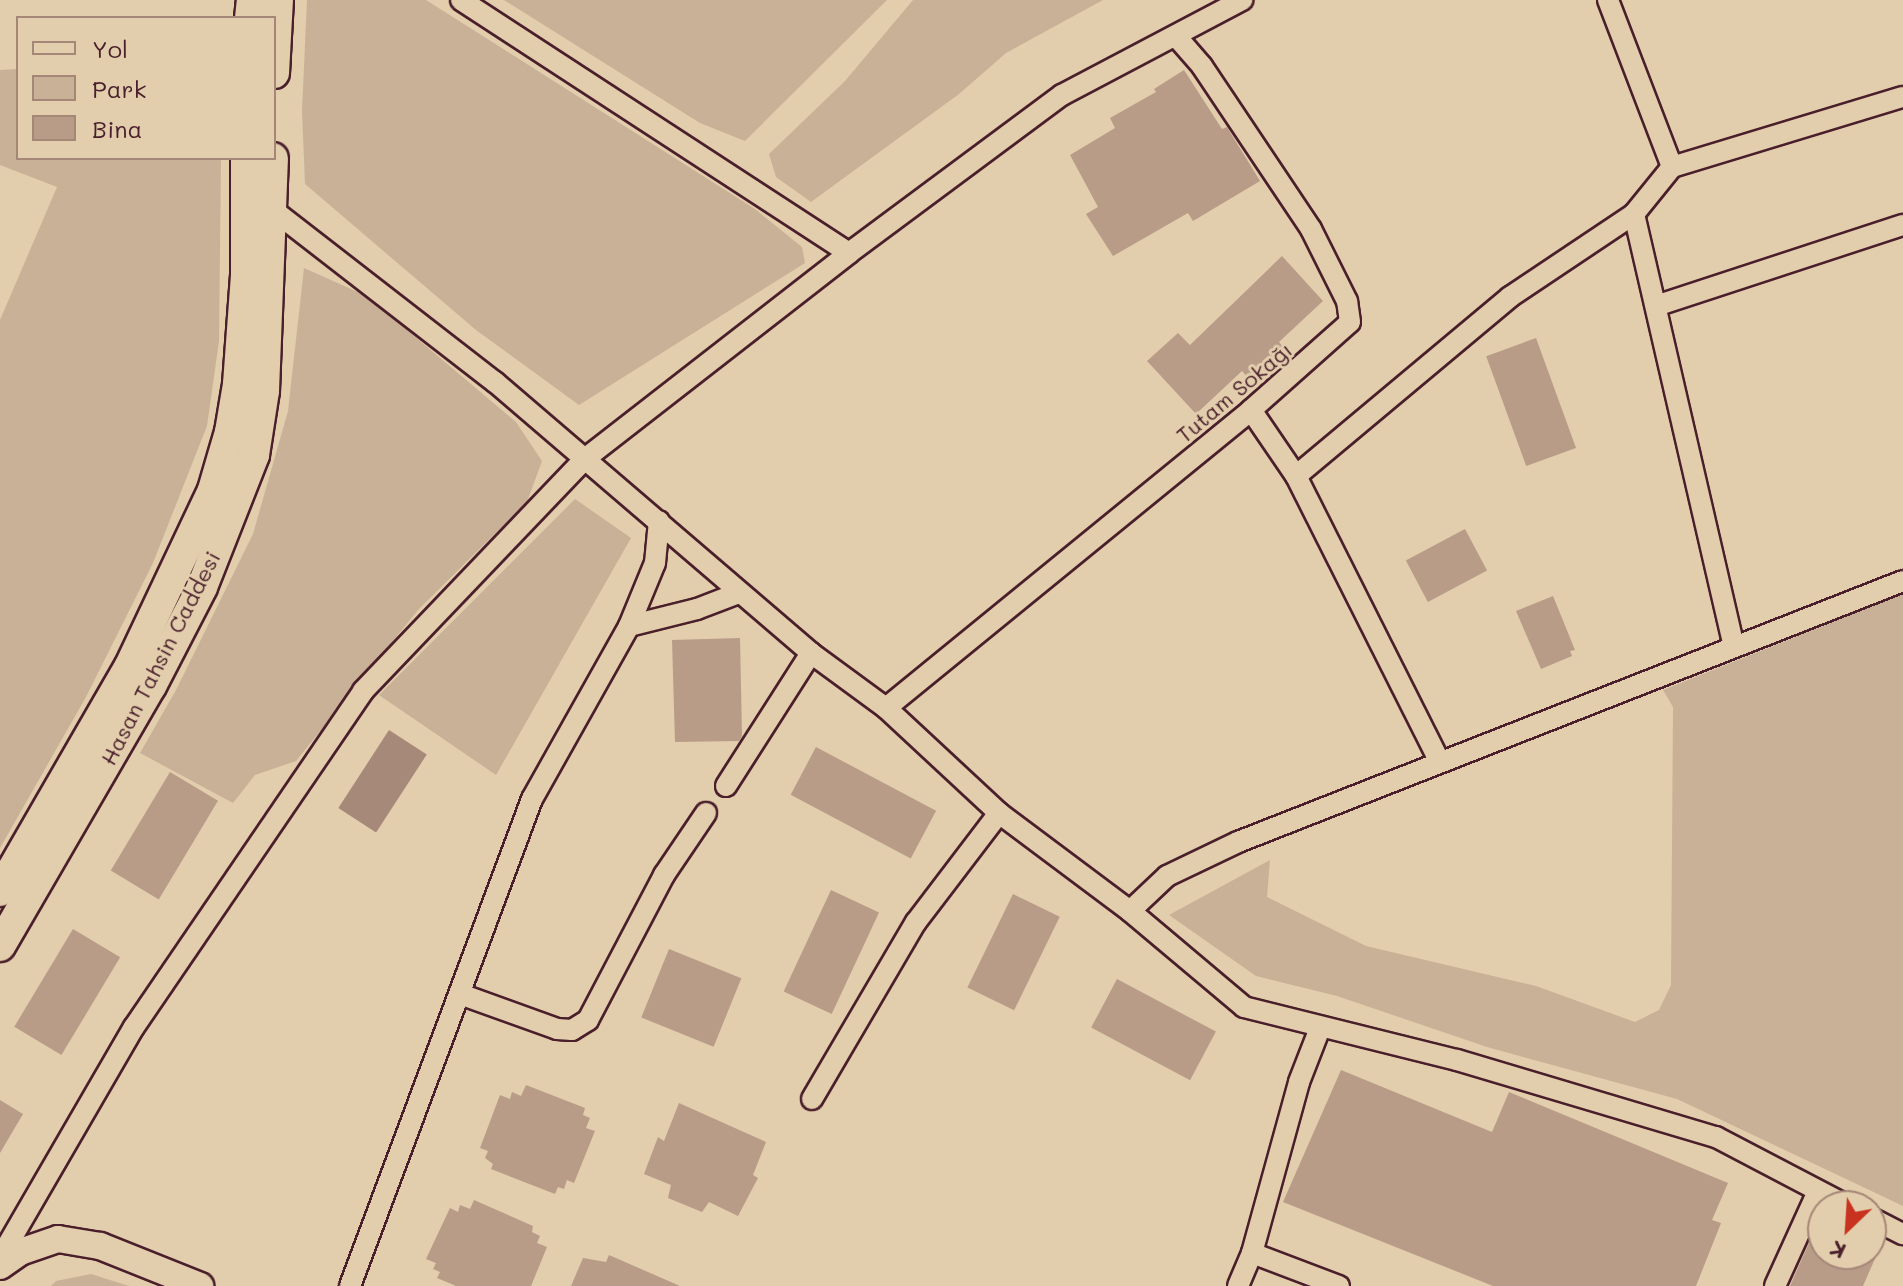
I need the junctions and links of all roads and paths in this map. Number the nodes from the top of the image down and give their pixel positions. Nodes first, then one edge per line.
1 (278, 0) edge
2 (461, 0) edge
3 (1242, 0) edge
4 (1608, 0) edge
5 (276, 36) edge
6 (1177, 37) junction
7 (1903, 97) edge
8 (273, 160) edge
9 (1672, 167) junction
10 (246, 169) edge
11 (273, 210) junction
12 (1634, 214) junction
13 (1903, 225) edge
14 (849, 253) junction
15 (1656, 306) junction
16 (1251, 410) junction
17 (586, 458) junction
18 (1296, 476) junction
19 (659, 521) junction
20 (1903, 581) edge
21 (739, 593) junction
22 (629, 626) junction
23 (1734, 647) junction
24 (811, 653) junction
25 (886, 708) junction
26 (1440, 762) junction
27 (726, 786) dead end
28 (706, 813) dead end
29 (999, 813) junction
30 (0, 891) edge
31 (1130, 911) junction
32 (0, 946) edge
33 (460, 994) junction
34 (1320, 1028) junction
35 (812, 1099) dead end
36 (1816, 1190) edge
37 (1807, 1215) edge
38 (1252, 1253) junction
39 (0, 1258) edge
40 (0, 1266) edge
41 (200, 1286) edge
42 (350, 1286) edge
43 (1238, 1286) edge
44 (1339, 1286) edge
45 (1775, 1286) edge

1 - 5 main road
2 - 14 street
3 - 6 street
4 - 9 street
6 - 14 street
6 - 16 street, Tutam Sokağı
7 - 9 street
8 - 11 main road, Hasan Tahsin Caddesi
9 - 12 street
10 - 11 main road
10 - 30 main road, Hasan Tahsin Caddesi
11 - 17 street
11 - 32 main road, Hasan Tahsin Caddesi
12 - 15 street
12 - 18 street
13 - 15 street
14 - 17 street
15 - 23 street
16 - 18 street
16 - 25 street, Tutam Sokağı
17 - 19 street
17 - 39 street
18 - 26 street
19 - 21 street
19 - 22 street
20 - 23 street
21 - 22 street
21 - 24 street
22 - 33 street
23 - 26 street
24 - 25 street
24 - 27 street
25 - 29 street
26 - 31 street
28 - 33 street
29 - 31 street
29 - 35 street
31 - 34 street
33 - 42 street
34 - 36 street
34 - 38 street
37 - 45 street
38 - 43 street
38 - 44 street
40 - 41 street

